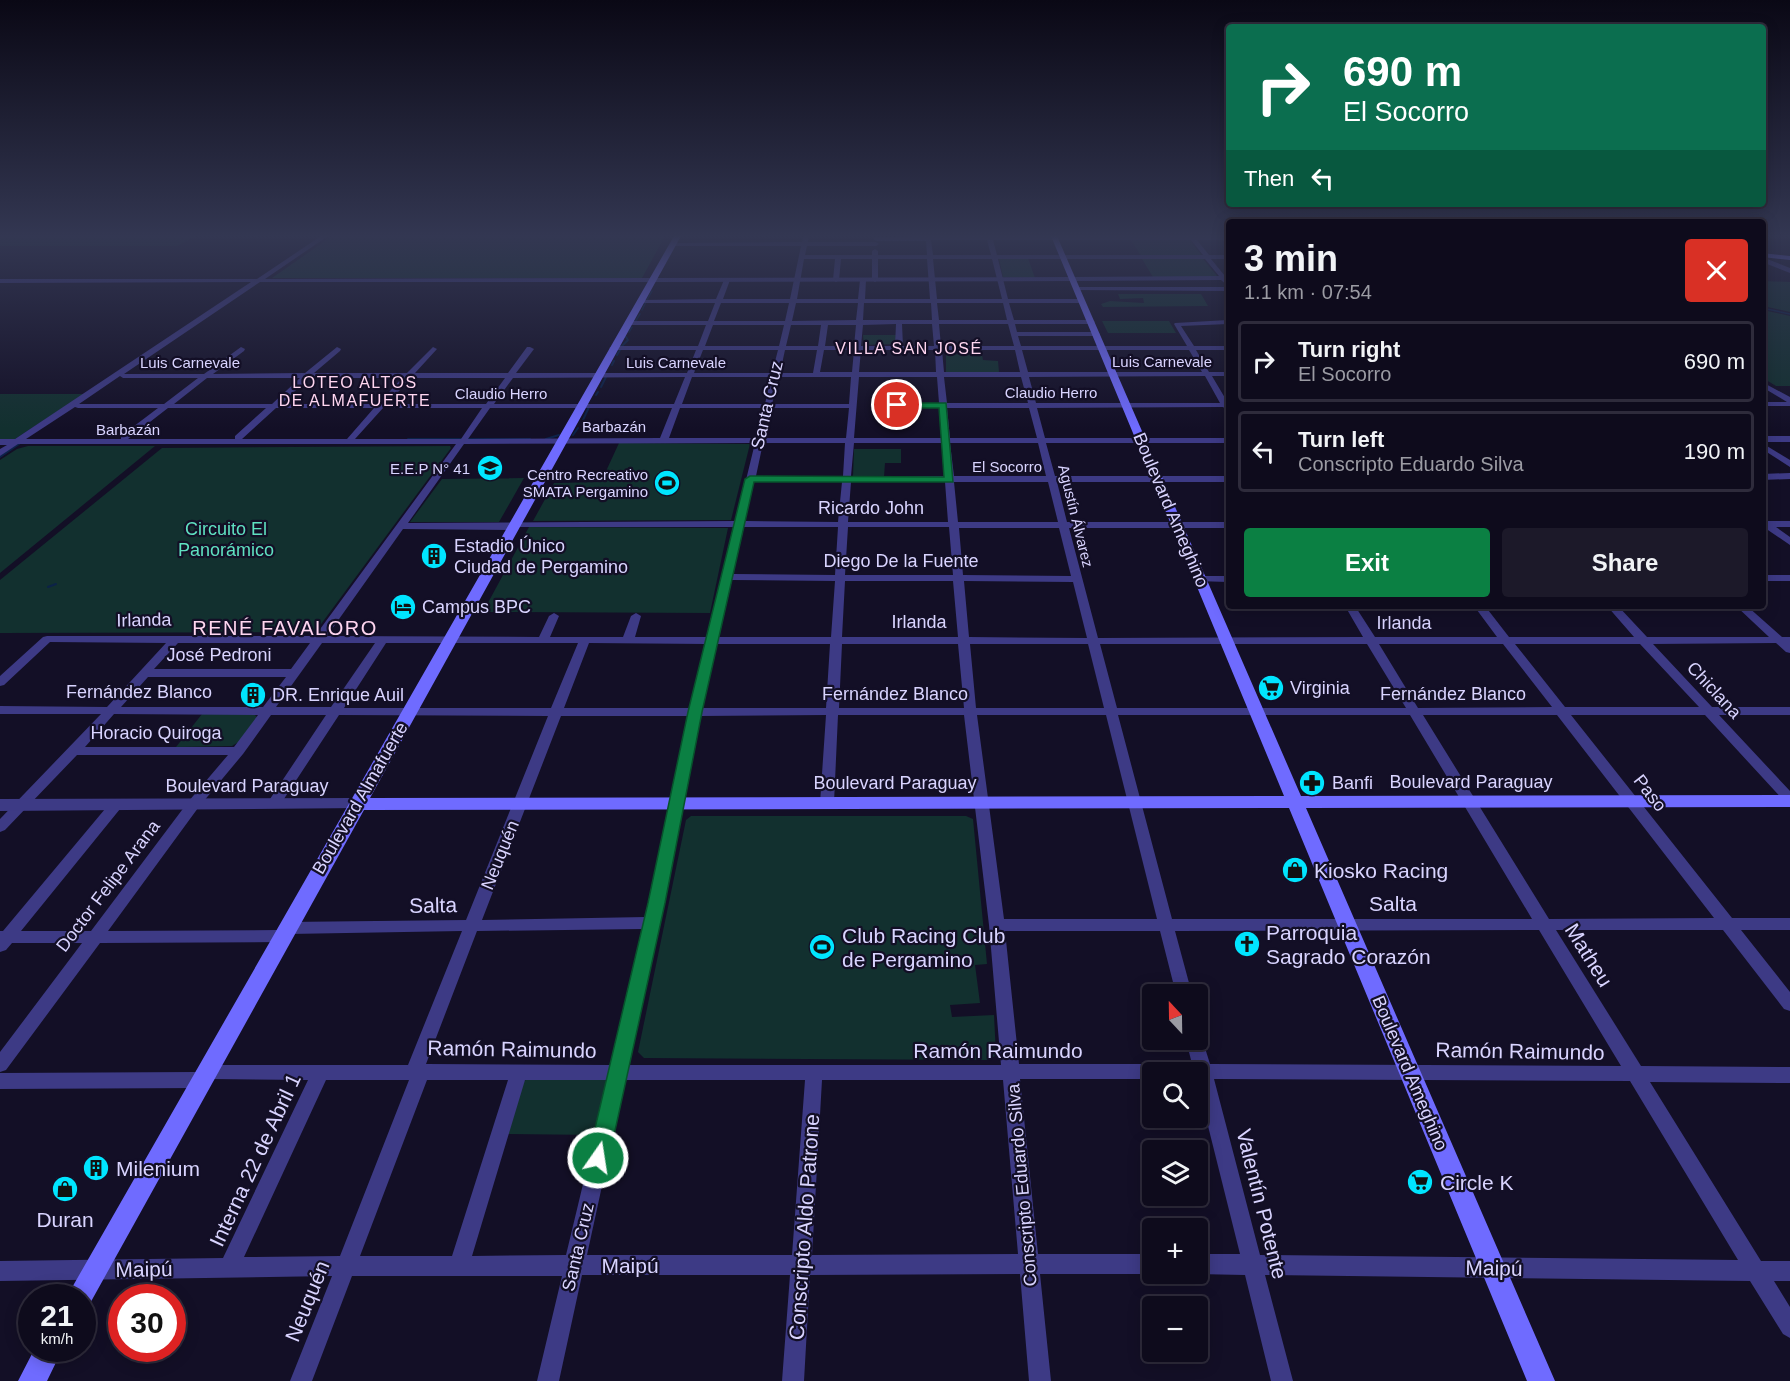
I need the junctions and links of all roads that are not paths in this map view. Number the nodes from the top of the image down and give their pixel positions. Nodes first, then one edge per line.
1 (229, 300) edge
2 (640, 301) joint
3 (719, 301) junction
4 (793, 301) junction
5 (861, 301) junction
6 (935, 301) junction
7 (1006, 301) junction
8 (1082, 301) joint
9 (1011, 322) junction
10 (1042, 322) junction
11 (1092, 322) junction
12 (1226, 322) edge
13 (628, 323) junction
14 (709, 323) junction
15 (786, 323) junction
16 (825, 323) junction
17 (860, 323) junction
18 (899, 323) junction
19 (936, 323) junction
20 (1015, 334) junction
21 (1097, 334) junction
22 (1047, 338) junction
23 (1101, 346) junction
24 (700, 347) junction
25 (780, 347) junction
26 (821, 347) junction
27 (858, 347) junction
28 (899, 347) junction
29 (938, 347) junction
30 (1018, 347) junction
31 (1192, 347) junction
32 (613, 348) junction
33 (1226, 348) edge
34 (241, 349) dead end
35 (337, 349) dead end
36 (433, 349) dead end
37 (530, 349) dead end
38 (1025, 374) junction
39 (1113, 374) junction
40 (1208, 374) junction
41 (1226, 374) edge
42 (599, 375) junction
43 (774, 375) junction
44 (816, 375) junction
45 (856, 375) junction
46 (940, 375) junction
47 (123, 376) dead end
48 (206, 376) junction
49 (308, 376) junction
50 (408, 376) junction
51 (510, 376) junction
52 (689, 376) junction
53 (1766, 387) edge
54 (1790, 402) edge
55 (1226, 403) edge
56 (1766, 404) edge
57 (767, 405) junction
58 (943, 405) junction
59 (1032, 405) junction
60 (1126, 405) junction
61 (78, 406) dead end
62 (166, 406) junction
63 (273, 406) junction
64 (380, 406) junction
65 (488, 406) junction
66 (581, 406) junction
67 (677, 406) junction
68 (853, 406) junction
69 (874, 406) dead end
70 (1226, 406) edge
71 (124, 438) dead end
72 (238, 438) dead end
73 (351, 438) dead end
74 (463, 439) junction
75 (1766, 439) edge
76 (1790, 439) edge
77 (562, 440) junction
78 (664, 440) junction
79 (759, 440) junction
80 (850, 440) junction
81 (946, 440) junction
82 (1041, 440) junction
83 (1140, 440) junction
84 (1226, 440) edge
85 (0, 442) edge
86 (16, 442) junction
87 (1766, 448) edge
88 (0, 453) edge
89 (1790, 464) edge
90 (1790, 476) edge
91 (1766, 477) edge
92 (750, 479) junction
93 (847, 480) junction
94 (949, 480) junction
95 (1051, 480) junction
96 (1157, 480) junction
97 (1226, 480) edge
98 (1766, 523) edge
99 (1062, 524) junction
100 (1766, 524) edge
101 (1790, 524) edge
102 (514, 525) junction
103 (739, 525) junction
104 (843, 525) junction
105 (953, 525) junction
106 (1177, 525) junction
107 (1226, 525) edge
108 (402, 526) junction
109 (1790, 542) edge
110 (726, 577) junction
111 (840, 577) junction
112 (958, 578) junction
113 (1766, 578) edge
114 (1790, 578) edge
115 (1076, 579) junction
116 (1200, 579) junction
117 (1226, 579) edge
118 (1352, 609) edge
119 (1481, 609) edge
120 (1615, 609) edge
121 (1745, 609) edge
122 (554, 616) dead end
123 (636, 616) dead end
124 (176, 638) junction
125 (319, 638) junction
126 (383, 639) junction
127 (450, 639) junction
128 (543, 639) junction
129 (585, 639) junction
130 (1643, 639) junction
131 (628, 640) junction
132 (711, 640) junction
133 (837, 640) junction
134 (964, 640) junction
135 (1784, 640) edge
136 (1092, 641) junction
137 (1227, 641) junction
138 (1371, 641) junction
139 (1506, 641) junction
140 (1790, 650) edge
141 (144, 673) junction
142 (295, 673) junction
143 (0, 682) edge
144 (0, 710) edge
145 (110, 710) junction
146 (267, 710) junction
147 (337, 710) junction
148 (410, 711) junction
149 (1709, 711) junction
150 (1790, 711) edge
151 (555, 712) junction
152 (695, 712) junction
153 (832, 712) junction
154 (970, 712) junction
155 (1111, 712) junction
156 (1257, 712) junction
157 (1414, 712) junction
158 (1562, 713) junction
159 (74, 750) junction
160 (238, 751) junction
161 (1790, 800) edge
162 (1631, 801) junction
163 (982, 802) junction
164 (1133, 802) junction
165 (1296, 802) junction
166 (1469, 802) junction
167 (827, 803) junction
168 (357, 804) junction
169 (520, 804) junction
170 (678, 804) junction
171 (20, 805) junction
172 (273, 805) junction
173 (0, 806) edge
174 (115, 806) junction
175 (193, 806) junction
176 (0, 827) edge
177 (652, 923) junction
178 (1166, 924) junction
179 (1347, 924) junction
180 (1544, 924) junction
181 (1727, 924) junction
182 (1790, 924) edge
183 (997, 925) junction
184 (472, 926) junction
185 (284, 932) junction
186 (94, 937) junction
187 (2, 940) edge
188 (1181, 984) edge
189 (1790, 1004) edge
190 (0, 1065) edge
191 (418, 1070) junction
192 (321, 1071) junction
193 (1208, 1071) edge
194 (519, 1072) junction
195 (619, 1072) junction
196 (1142, 1072) edge
197 (1410, 1072) junction
198 (814, 1073) junction
199 (1012, 1073) junction
200 (1790, 1075) edge
201 (203, 1076) junction
202 (1637, 1076) junction
203 (0, 1081) edge
204 (1208, 1087) edge
205 (1030, 1263) junction
206 (1142, 1264) edge
207 (1208, 1264) edge
208 (459, 1265) junction
209 (573, 1265) junction
210 (802, 1265) junction
211 (1252, 1265) junction
212 (347, 1266) junction
213 (229, 1267) junction
214 (1492, 1268) junction
215 (94, 1270) junction
216 (0, 1271) edge
217 (1756, 1271) junction
218 (1790, 1271) edge
219 (86, 1284) edge
220 (1790, 1327) edge
221 (42, 1362) edge
222 (32, 1381) edge
223 (301, 1381) edge
224 (548, 1381) edge
225 (794, 1381) edge
226 (1040, 1381) edge
227 (1282, 1381) edge
228 (1541, 1381) edge

1 - 86 street
2 - 3 street
2 - 13 main road, Boulevard Almafuerte
3 - 4 street
3 - 14 street
4 - 5 street
4 - 15 street, Santa Cruz
5 - 6 street
5 - 17 street
6 - 7 street
6 - 19 street, Conscripto Eduardo Silva
7 - 8 street
7 - 9 street, Agustín Álvarez
8 - 11 main road, Boulevard Ameghino
9 - 10 street
9 - 19 street
9 - 20 street, Agustín Álvarez
10 - 11 street
10 - 22 street
11 - 21 main road, Boulevard Ameghino
12 - 31 street
13 - 14 street
13 - 32 main road, Boulevard Almafuerte
14 - 15 street
14 - 24 street
15 - 16 street
15 - 25 street, Santa Cruz
16 - 17 street
16 - 26 street
17 - 18 street
17 - 27 street
18 - 19 street
18 - 28 street
19 - 29 street, Conscripto Eduardo Silva
20 - 22 street
20 - 30 street, Agustín Álvarez
21 - 22 street
21 - 23 main road, Boulevard Ameghino
23 - 30 street
23 - 31 street
23 - 39 main road, Boulevard Ameghino
24 - 25 street
24 - 32 street
24 - 52 street
25 - 26 street
25 - 43 street, Santa Cruz
26 - 27 street
26 - 44 street
27 - 28 street
27 - 45 street
28 - 29 street
29 - 30 street
29 - 46 street, Conscripto Eduardo Silva
30 - 38 street, Agustín Álvarez
31 - 33 street
31 - 40 street
32 - 42 main road, Boulevard Almafuerte
34 - 48 street
35 - 49 street
36 - 50 street
37 - 51 street, Doctor Felipe Arana
38 - 39 street, Luis Carnevale
38 - 46 street, Luis Carnevale
38 - 59 street, Agustín Álvarez
39 - 40 street, Luis Carnevale
39 - 60 main road, Boulevard Ameghino
40 - 41 street, Luis Carnevale
40 - 55 street
42 - 51 street, Luis Carnevale
42 - 52 street, Luis Carnevale
42 - 66 main road, Boulevard Almafuerte
43 - 44 street, Luis Carnevale
43 - 52 street, Luis Carnevale
43 - 57 street, Santa Cruz
44 - 45 street, Luis Carnevale
45 - 46 street, Luis Carnevale
45 - 68 street
46 - 58 street, Conscripto Eduardo Silva
47 - 48 street, Luis Carnevale
48 - 49 street, Luis Carnevale
48 - 62 street
49 - 50 street, Luis Carnevale
49 - 63 street
50 - 51 street, Luis Carnevale
50 - 64 street
51 - 65 street, Doctor Felipe Arana
52 - 67 street
53 - 54 street
54 - 56 street
57 - 67 street, Claudio Herro
57 - 68 street, Claudio Herro
57 - 79 street, Santa Cruz
58 - 59 street, Claudio Herro
58 - 69 street, Claudio Herro
58 - 81 street, Conscripto Eduardo Silva
59 - 60 street, Claudio Herro
59 - 82 street, Agustín Álvarez
60 - 70 street, Claudio Herro
60 - 83 main road, Boulevard Ameghino
61 - 62 street, Claudio Herro
62 - 63 street, Claudio Herro
62 - 71 street
63 - 64 street, Claudio Herro
63 - 72 street
64 - 65 street, Claudio Herro
64 - 73 street
65 - 66 street, Claudio Herro
65 - 74 street, Doctor Felipe Arana
66 - 67 street, Claudio Herro
66 - 77 main road, Boulevard Almafuerte
67 - 78 street
68 - 80 street
74 - 77 street, Barbazán
74 - 86 street, Barbazán
74 - 108 street, Doctor Felipe Arana
75 - 76 street
77 - 78 street, Barbazán
77 - 102 main road, Boulevard Almafuerte
78 - 79 street, Barbazán
79 - 80 street, Barbazán
79 - 92 street, Santa Cruz
80 - 81 street, Barbazán
80 - 93 street
81 - 82 street, Barbazán
81 - 94 street, Conscripto Eduardo Silva
82 - 83 street, Barbazán
82 - 95 street, Agustín Álvarez
83 - 84 street, Barbazán
83 - 96 main road, Boulevard Ameghino
85 - 86 street, Barbazán
86 - 88 street
87 - 89 street
90 - 91 street
92 - 93 street, El Socorro
92 - 103 street, Santa Cruz
93 - 94 street, El Socorro
93 - 104 street
94 - 95 street, El Socorro
94 - 105 street, Conscripto Eduardo Silva
95 - 96 street, El Socorro
95 - 99 street, Agustín Álvarez
96 - 97 street, El Socorro
96 - 106 main road, Boulevard Ameghino
98 - 101 street
99 - 105 street, Ricardo John
99 - 106 street, Ricardo John
99 - 115 street, Agustín Álvarez
100 - 109 street
102 - 103 street, Ricardo John
102 - 108 street, Ricardo John
102 - 127 main road, Boulevard Almafuerte
103 - 104 street, Ricardo John
103 - 110 street, Santa Cruz
104 - 105 street, Ricardo John
104 - 111 street
105 - 112 street, Conscripto Eduardo Silva
106 - 107 street, Ricardo John
106 - 116 main road, Boulevard Ameghino
108 - 125 street, Doctor Felipe Arana
110 - 111 street, Diego De la Fuente
110 - 132 street, Santa Cruz
111 - 112 street, Diego De la Fuente
111 - 133 street
112 - 115 street, Diego De la Fuente
112 - 134 street, Conscripto Eduardo Silva
113 - 114 street
115 - 136 street, Agustín Álvarez
116 - 117 street
116 - 137 main road, Boulevard Ameghino
118 - 138 street, Matheu
119 - 139 street, Paso
120 - 130 street, Chiclana
121 - 135 street
122 - 128 street
123 - 131 street
124 - 125 street, Irlanda
124 - 141 street
124 - 143 street, Irlanda
125 - 126 street, Irlanda
125 - 142 street, Doctor Felipe Arana
126 - 127 street, Irlanda
126 - 147 street
127 - 128 street, Irlanda
127 - 148 main road, Boulevard Almafuerte
128 - 129 street, Irlanda
129 - 131 street, Irlanda
129 - 151 street, Neuquén
130 - 135 street, Irlanda
130 - 139 street, Irlanda
130 - 149 street, Chiclana
131 - 132 street, Irlanda
132 - 133 street, Irlanda
132 - 152 street, Santa Cruz
133 - 134 street, Irlanda
133 - 153 street
134 - 136 street, Irlanda
134 - 154 street, Conscripto Eduardo Silva
135 - 140 street
136 - 137 street, Irlanda
136 - 155 street, Agustín Álvarez
137 - 138 street, Irlanda
137 - 156 main road, Boulevard Ameghino
138 - 139 street, Irlanda
138 - 157 street, Matheu
139 - 158 street, Paso
141 - 142 street, José Pedroni
141 - 145 street
142 - 146 street, Doctor Felipe Arana
144 - 145 street, Fernández Blanco
145 - 146 street, Fernández Blanco
145 - 159 street
146 - 147 street, Fernández Blanco
146 - 160 street, Doctor Felipe Arana
147 - 148 street, Fernández Blanco
147 - 172 street
148 - 151 street, Fernández Blanco
148 - 168 main road, Boulevard Almafuerte
149 - 150 street, Fernández Blanco
149 - 158 street, Fernández Blanco
149 - 161 street, Chiclana
151 - 152 street, Fernández Blanco
151 - 169 street, Neuquén
152 - 153 street, Fernández Blanco
152 - 170 street, Santa Cruz
153 - 154 street, Fernández Blanco
153 - 167 street
154 - 155 street, Fernández Blanco
154 - 163 street, Conscripto Eduardo Silva
155 - 156 street, Fernández Blanco
155 - 164 street, Agustín Álvarez
156 - 157 street, Fernández Blanco
156 - 165 main road, Boulevard Ameghino
157 - 158 street, Fernández Blanco
157 - 166 street, Matheu
158 - 162 street, Paso
159 - 160 street, Horacio Quiroga
159 - 171 street
160 - 175 street, Doctor Felipe Arana
161 - 162 main road, Boulevard Paraguay
162 - 166 main road, Boulevard Paraguay
162 - 181 street, Paso
163 - 164 main road, Boulevard Paraguay
163 - 167 main road, Boulevard Paraguay
163 - 183 street, Conscripto Eduardo Silva
164 - 165 main road, Boulevard Paraguay
164 - 178 street
165 - 166 main road, Boulevard Paraguay
165 - 179 main road, Boulevard Ameghino
166 - 180 street, Matheu
167 - 170 main road, Boulevard Paraguay
168 - 169 main road, Boulevard Paraguay
168 - 172 street, Boulevard Paraguay
168 - 185 main road, Boulevard Almafuerte
169 - 170 main road, Boulevard Paraguay
169 - 184 street, Neuquén
170 - 177 street, Santa Cruz
171 - 173 street, Boulevard Paraguay
171 - 174 street, Boulevard Paraguay
171 - 176 street
172 - 175 street, Boulevard Paraguay
174 - 175 street, Boulevard Paraguay
174 - 187 street
175 - 186 street, Doctor Felipe Arana
177 - 184 street, Salta
177 - 195 street, Santa Cruz
178 - 179 street, Salta
178 - 183 street, Salta
178 - 188 street
179 - 180 street, Salta
179 - 197 main road, Boulevard Ameghino
180 - 181 street, Salta
180 - 202 street, Matheu
181 - 182 street, Salta
181 - 189 street, Paso
183 - 199 street, Conscripto Eduardo Silva
184 - 185 street, Salta
184 - 191 street, Neuquén
185 - 186 street, Salta
185 - 201 main road, Boulevard Almafuerte
186 - 187 street, Salta
186 - 190 street, Doctor Felipe Arana
191 - 192 street, Ramón Raimundo
191 - 194 street, Ramón Raimundo
191 - 212 street, Neuquén
192 - 201 street, Ramón Raimundo
192 - 213 street, Interna 22 de Abril 1
193 - 197 street, Ramón Raimundo
194 - 195 street, Ramón Raimundo
194 - 208 street
195 - 198 street, Ramón Raimundo
195 - 209 street, Santa Cruz
196 - 199 street, Ramón Raimundo
197 - 202 street, Ramón Raimundo
197 - 214 main road, Boulevard Ameghino
198 - 199 street, Ramón Raimundo
198 - 210 street, Conscripto Aldo Patrone
199 - 205 street, Conscripto Eduardo Silva
200 - 202 street, Ramón Raimundo
201 - 203 street, Ramón Raimundo
201 - 215 main road, Boulevard Almafuerte
202 - 217 street, Matheu
204 - 211 street, Valentín Potente
205 - 206 street, Maipú
205 - 210 street, Maipú
205 - 226 street, Conscripto Eduardo Silva
207 - 211 street, Maipú
208 - 209 street, Maipú
208 - 212 street, Maipú
209 - 210 street, Maipú
209 - 224 street, Santa Cruz
210 - 225 street, Conscripto Aldo Patrone
211 - 214 street, Maipú
211 - 227 street, Valentín Potente
212 - 213 street, Maipú
212 - 223 street, Neuquén
213 - 215 street, Maipú
214 - 217 street, Maipú
214 - 228 main road, Boulevard Ameghino
215 - 216 street, Maipú
215 - 219 main road, Boulevard Almafuerte
217 - 218 street, Maipú
217 - 220 street, Matheu
221 - 222 main road

